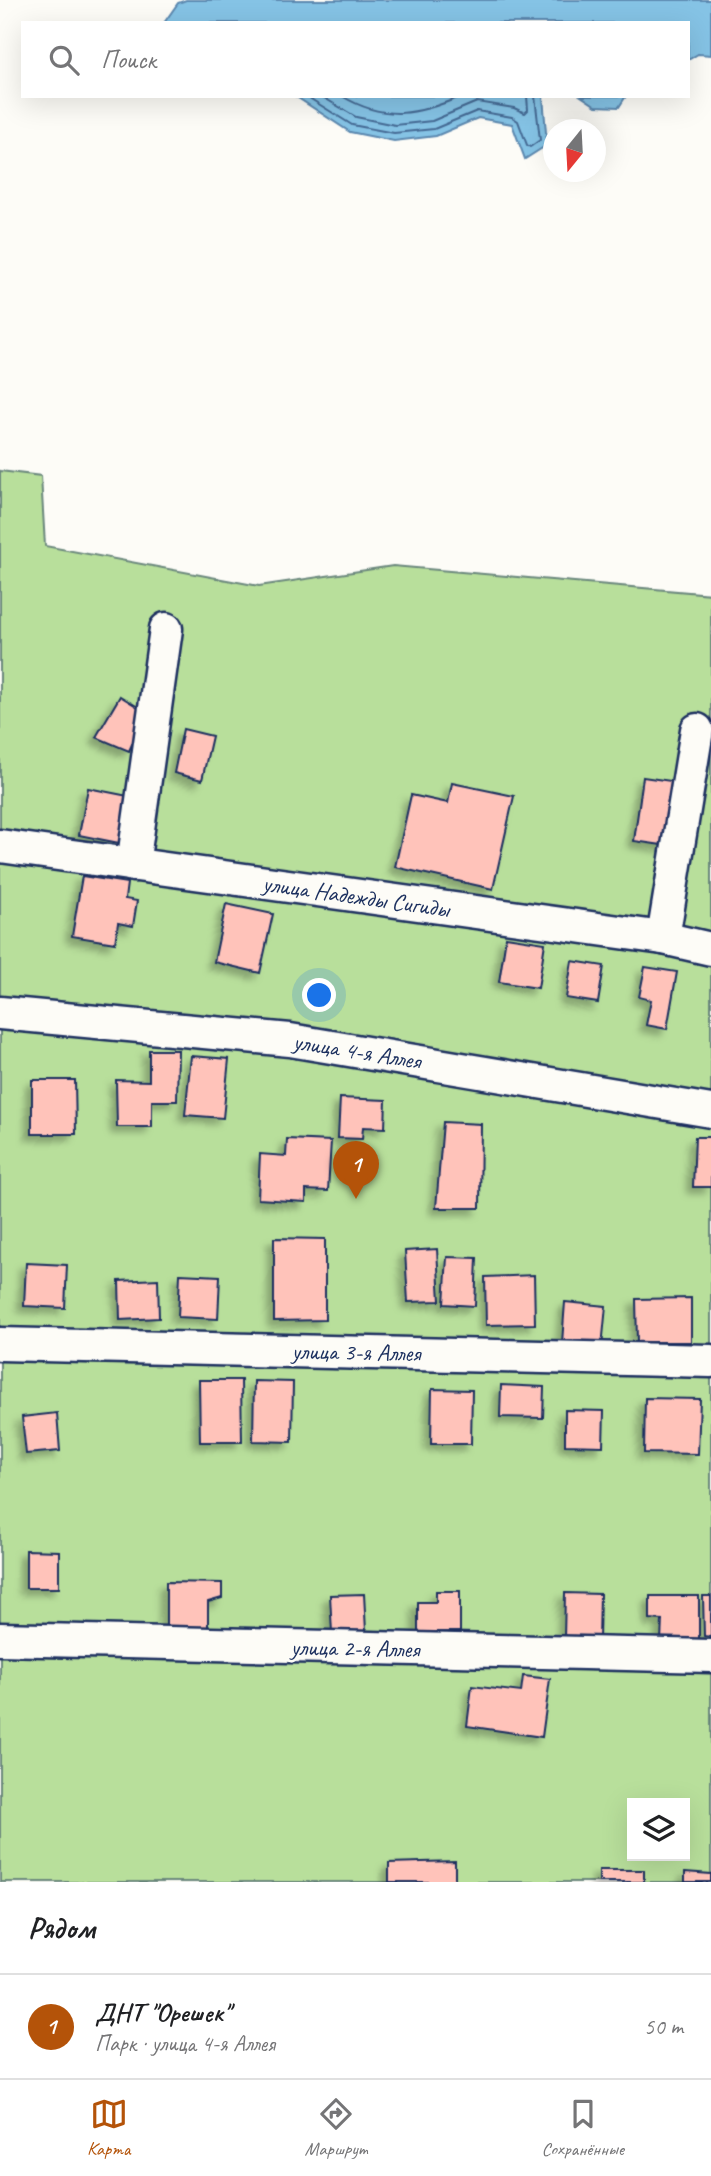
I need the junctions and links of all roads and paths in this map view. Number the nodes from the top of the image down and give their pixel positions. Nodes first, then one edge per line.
1 (166, 629) dead end
2 (697, 730) dead end
3 (0, 846) edge
4 (133, 865) junction
5 (663, 938) junction
6 (711, 949) edge
7 (0, 1013) edge
8 (711, 1111) edge
9 (0, 1344) edge
10 (711, 1361) edge
11 (0, 1639) edge
12 (711, 1656) edge

1 - 4 street
2 - 5 street
3 - 4 street, улица Надежды Сигиды
4 - 5 street, улица Надежды Сигиды
5 - 6 street, улица Надежды Сигиды
7 - 8 street, улица 4-я Аллея
9 - 10 street, улица 3-я Аллея
11 - 12 street, улица 2-я Аллея

